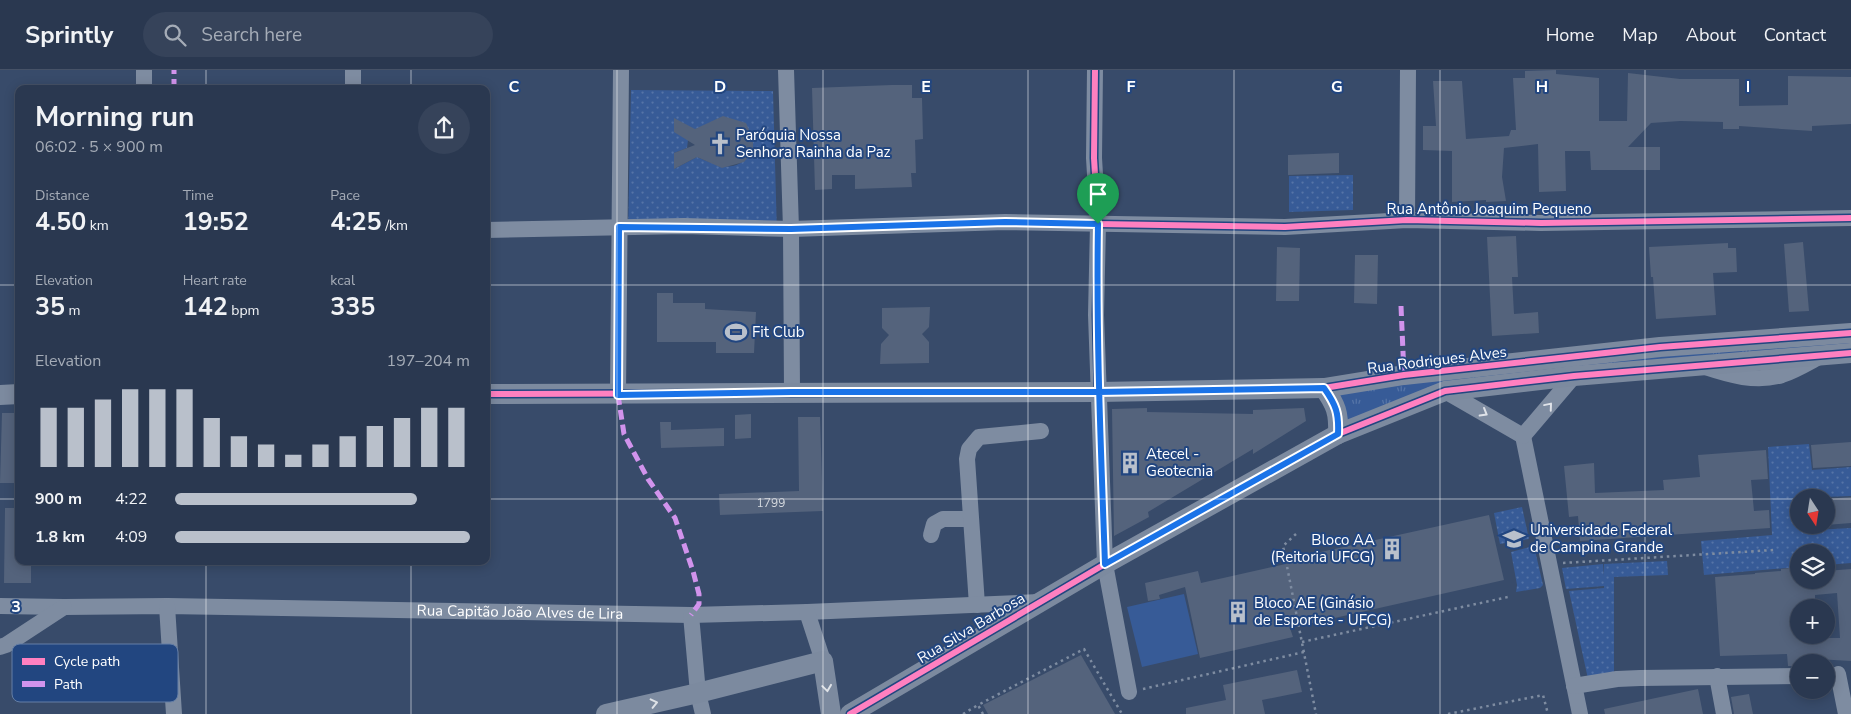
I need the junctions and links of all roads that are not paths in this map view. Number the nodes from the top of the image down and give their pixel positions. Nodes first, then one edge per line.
1 (144, 70) edge
2 (352, 70) edge
3 (621, 70) edge
4 (786, 70) edge
5 (1095, 70) edge
6 (1408, 70) edge
7 (144, 85) edge
8 (353, 85) edge
9 (1851, 218) edge
10 (1407, 220) junction
11 (1098, 224) junction
12 (619, 227) junction
13 (791, 229) junction
14 (490, 230) edge
15 (1851, 333) edge
16 (1851, 353) edge
17 (1574, 376) junction
18 (1324, 388) junction
19 (1445, 391) junction
20 (792, 392) junction
21 (1098, 392) junction
22 (15, 394) edge
23 (490, 394) edge
24 (0, 395) edge
25 (618, 395) junction
26 (1040, 431) dead end
27 (1338, 434) junction
28 (1524, 436) junction
29 (970, 519) junction
30 (931, 535) dead end
31 (1105, 564) junction
32 (1040, 602) junction
33 (976, 605) junction
34 (0, 606) edge
35 (167, 606) junction
36 (64, 607) junction
37 (807, 612) junction
38 (691, 615) junction
39 (169, 644) edge
40 (0, 647) edge
41 (823, 662) junction
42 (1838, 674) edge
43 (1717, 676) junction
44 (1790, 676) edge
45 (1574, 686) junction
46 (1129, 692) road end
47 (698, 693) junction
48 (606, 714) edge
49 (703, 714) edge
50 (830, 714) edge
51 (850, 714) edge
52 (1580, 714) edge
53 (1724, 714) edge
54 (1846, 714) edge

1 - 7 street
2 - 8 street
3 - 12 street
4 - 13 street
5 - 11 street
6 - 10 street
9 - 10 street, Rua Antônio Joaquim Pequeno
10 - 11 street, Rua Antônio Joaquim Pequeno
11 - 13 street, Rua Antônio Joaquim Pequeno
11 - 21 street
12 - 13 street, Rua Antônio Joaquim Pequeno
12 - 14 street, Rua Antônio Joaquim Pequeno
12 - 25 street
13 - 20 street
15 - 18 main road, Rua Rodrigues Alves
16 - 17 main road
17 - 19 main road
28 -> 17 street
18 - 21 main road, Rua Rodrigues Alves
18 - 27 main road
19 - 27 main road
19 -> 28 street
20 - 21 main road, Rua Rodrigues Alves
20 - 25 main road, Rua Rodrigues Alves
21 - 31 street
22 - 24 main road
23 - 25 main road, Rua Rodrigues Alves
26 - 29 street
27 - 31 main road, Rua Silva Barbosa
28 - 45 street
29 - 30 street
29 - 33 street
31 - 32 main road, Rua Silva Barbosa
31 - 46 street
32 - 33 street, Rua Capitão João Alves de Lira
32 - 51 main road, Rua Silva Barbosa
33 - 37 street, Rua Capitão João Alves de Lira
34 - 36 street, Rua Capitão João Alves de Lira
35 - 36 street, Rua Capitão João Alves de Lira
35 - 38 street, Rua Capitão João Alves de Lira
35 - 39 street
36 - 40 street
37 - 38 street, Rua Capitão João Alves de Lira
37 - 41 street
38 - 47 street
41 - 47 main road
41 -> 50 main road
42 - 54 street
43 - 44 street
43 - 45 street
43 - 53 street
45 - 52 street
48 -> 47 main road
47 - 49 street

